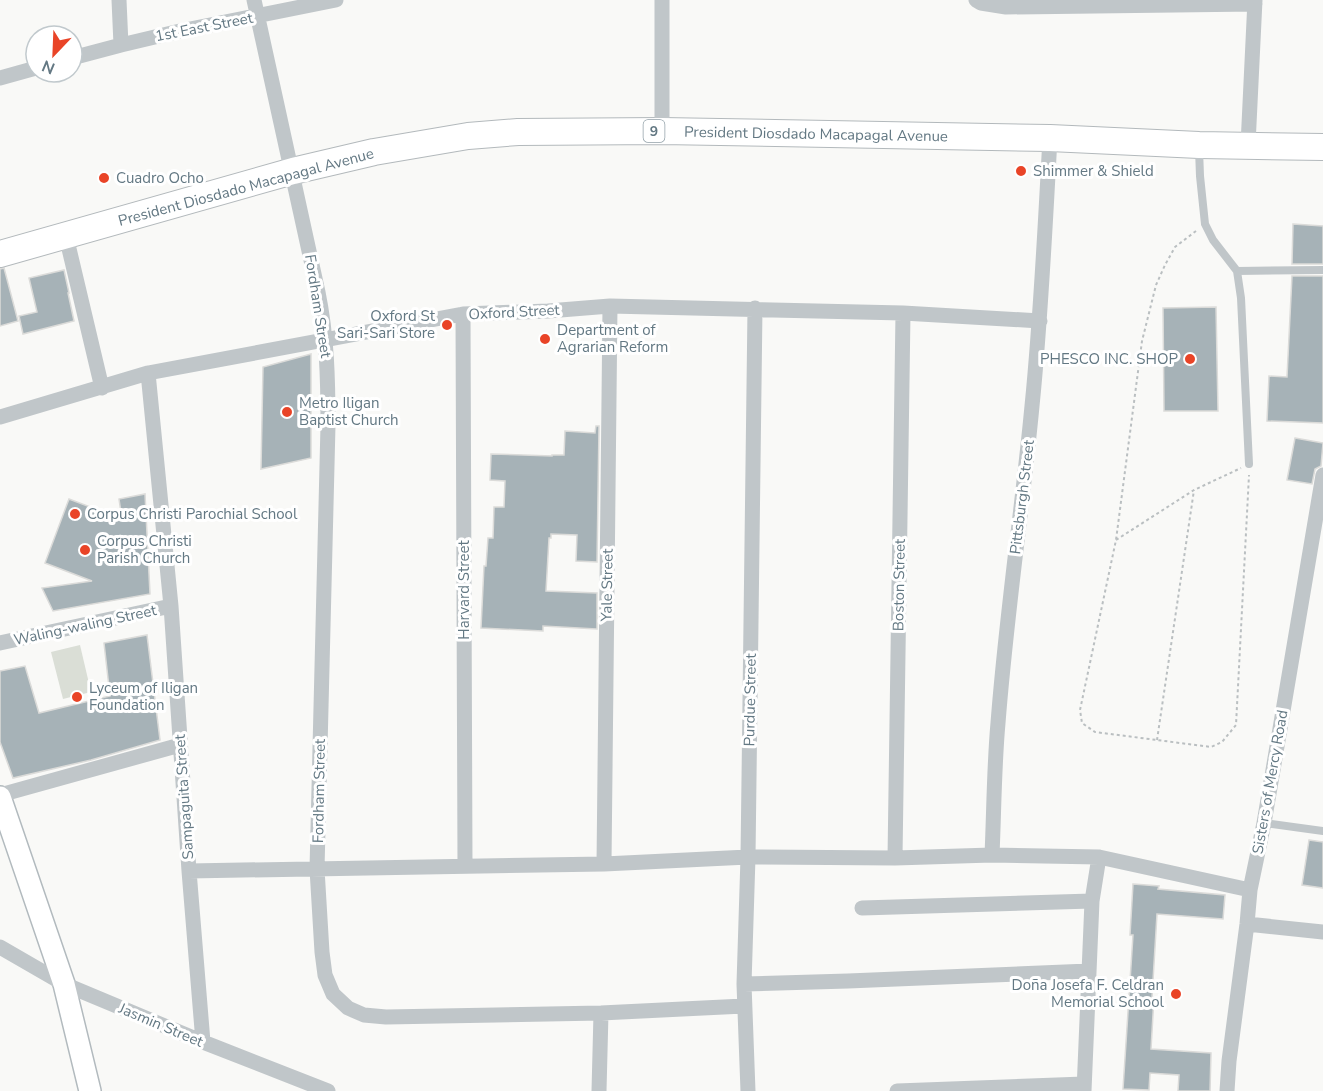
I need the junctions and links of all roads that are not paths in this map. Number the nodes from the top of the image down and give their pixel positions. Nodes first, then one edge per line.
1 (119, 0) edge
2 (254, 0) edge
3 (663, 0) edge
4 (976, 0) edge
5 (330, 1) edge
6 (1255, 2) edge
7 (258, 16) junction
8 (121, 45) junction
9 (84, 55) edge
10 (24, 71) edge
11 (0, 78) edge
12 (662, 131) junction
13 (1050, 138) junction
14 (1199, 145) junction
15 (1248, 145) junction
16 (1323, 147) edge
17 (293, 171) junction
18 (66, 236) junction
19 (0, 254) edge
20 (1323, 270) edge
21 (1237, 271) junction
22 (610, 306) junction
23 (755, 308) junction
24 (903, 313) junction
25 (463, 314) junction
26 (1040, 321) junction
27 (325, 340) junction
28 (148, 373) junction
29 (102, 388) junction
30 (0, 417) edge
31 (1249, 464) road end
32 (1323, 475) edge
33 (171, 606) junction
34 (0, 643) edge
35 (180, 745) junction
36 (0, 796) edge
37 (1264, 823) junction
38 (1323, 831) edge
39 (992, 855) junction
40 (748, 857) junction
41 (1099, 857) junction
42 (895, 858) junction
43 (604, 864) junction
44 (465, 866) junction
45 (317, 868) junction
46 (189, 871) junction
47 (1250, 890) junction
48 (1092, 902) junction
49 (862, 908) dead end
50 (1247, 924) junction
51 (1323, 932) edge
52 (0, 947) edge
53 (1089, 971) junction
54 (64, 984) junction
55 (744, 984) junction
56 (744, 1006) junction
57 (601, 1012) junction
58 (203, 1042) junction
59 (1084, 1087) edge
60 (90, 1091) edge
61 (328, 1091) edge
62 (599, 1091) edge
63 (748, 1091) edge
64 (897, 1091) edge
65 (1227, 1091) edge

1 - 8 street
2 - 7 street, Fordham Street
3 - 12 street
4 - 6 street
5 - 7 street, 1st East Street
6 - 15 street
7 - 8 street, 1st East Street
7 - 17 street, Fordham Street
8 - 9 street, 1st East Street
10 - 11 street
12 - 13 highway, President Diosdado Macapagal Avenue / 9
12 - 17 highway, President Diosdado Macapagal Avenue / 9
13 - 14 highway, President Diosdado Macapagal Avenue / 9
13 - 26 street, Pittsburgh Street
14 - 15 highway, President Diosdado Macapagal Avenue / 9
14 - 21 lane
15 - 16 highway, President Diosdado Macapagal Avenue / 9
17 - 18 highway, President Diosdado Macapagal Avenue / 9
17 - 27 street, Fordham Street
18 - 19 highway, President Diosdado Macapagal Avenue / 9
18 - 29 street
20 - 21 lane
21 - 31 lane
22 - 23 street, Oxford Street
22 - 25 street, Oxford Street
22 - 43 street, Yale Street
23 - 24 street, Oxford Street
23 - 40 street, Purdue Street
24 - 26 street, Oxford Street
24 - 42 street, Boston Street
25 - 27 street, Oxford Street
25 - 44 street, Harvard Street
26 - 39 street, Pittsburgh Street
27 - 28 street, Oxford Street
27 - 45 street, Fordham Street
28 - 29 street, Oxford Street
28 - 33 street, Sampaguita Street
29 - 30 street, Oxford Street
32 - 37 street, Sisters of Mercy Road
33 - 34 street, Waling-waling Street
33 - 35 street, Sampaguita Street
35 - 36 street
35 - 46 street, Sampaguita Street
36 - 54 main road
37 - 38 lane
37 - 47 street, Sisters of Mercy Road
39 - 41 street
39 - 42 street
40 - 42 street
40 - 43 street
40 - 55 street, Purdue Street
41 - 47 street
41 - 48 street
43 - 44 street
44 - 45 street
45 - 46 street
45 - 57 street, Fordham Street
46 - 58 street, Sampaguita Street
47 - 50 street, Sisters of Mercy Road
48 - 49 street
48 - 53 street
50 - 51 street
50 - 65 street, Sisters of Mercy Road
52 - 54 street, Jasmin Street
53 - 55 street
53 - 59 street
54 - 58 street, Jasmin Street
54 - 60 main road
55 - 56 street, Purdue Street
56 - 57 street, Fordham Street
56 - 63 street, Purdue Street
57 - 62 street
58 - 61 street, Jasmin Street
59 - 64 street

